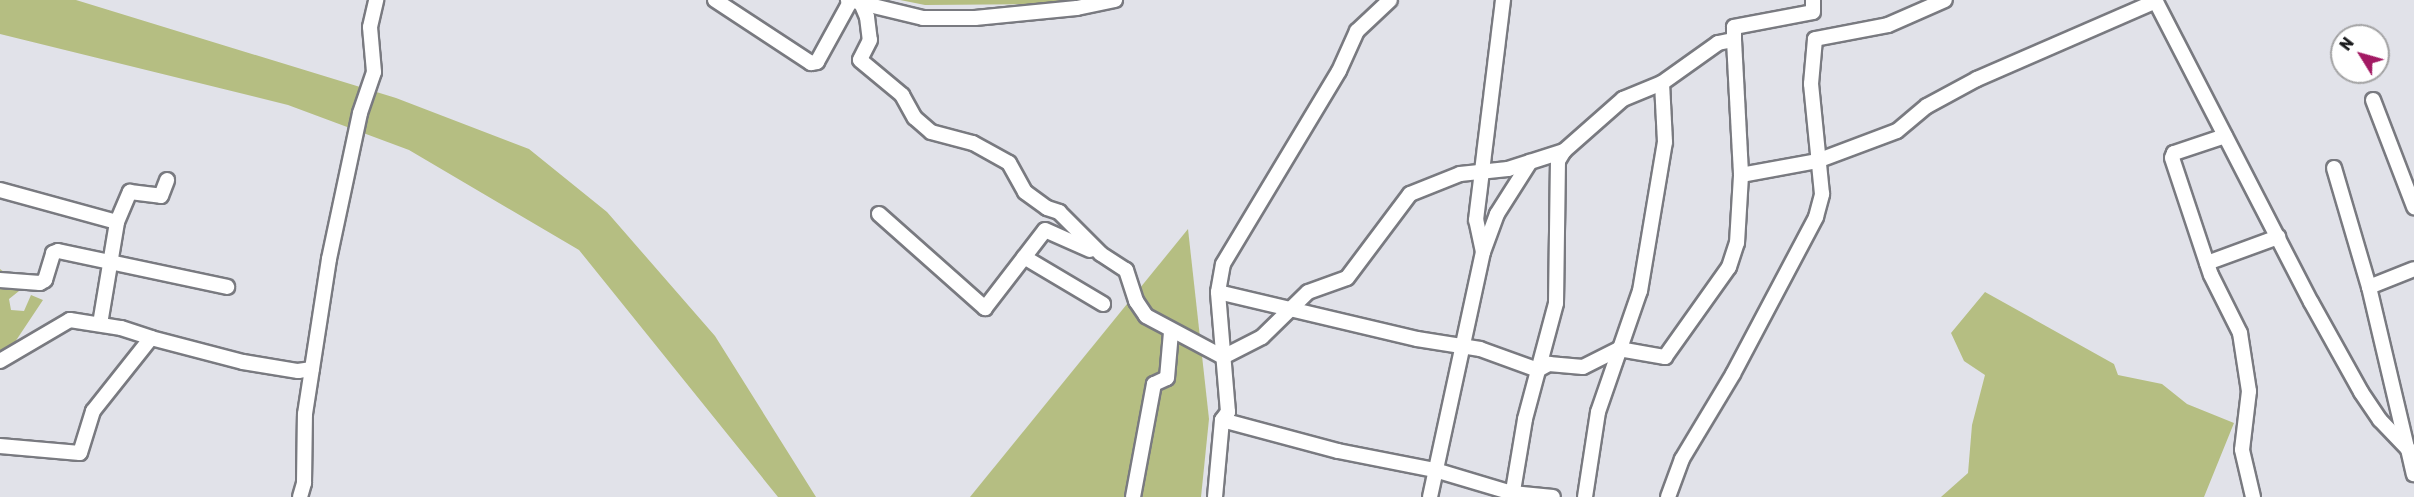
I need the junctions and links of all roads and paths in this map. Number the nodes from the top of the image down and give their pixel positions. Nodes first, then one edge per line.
1 (376, 0) edge
2 (715, 0) edge
3 (1115, 0) edge
4 (1390, 0) edge
5 (1503, 0) edge
6 (1945, 0) edge
7 (852, 1) edge
8 (2156, 1) edge
9 (1813, 6) edge
10 (1815, 39) junction
11 (1734, 40) junction
12 (1662, 84) junction
13 (2373, 100) dead end
14 (2225, 136) junction
15 (1564, 151) junction
16 (1817, 161) junction
17 (1530, 162) junction
18 (2334, 168) dead end
19 (1484, 171) junction
20 (1741, 175) junction
21 (167, 180) dead end
22 (0, 190) edge
23 (2414, 207) edge
24 (879, 214) dead end
25 (117, 222) junction
26 (2278, 237) junction
27 (1483, 252) junction
28 (1101, 254) junction
29 (1024, 258) junction
30 (111, 260) junction
31 (2207, 263) junction
32 (2414, 269) edge
33 (0, 280) edge
34 (227, 287) dead end
35 (2369, 287) junction
36 (1218, 292) junction
37 (1103, 304) dead end
38 (1291, 310) junction
39 (100, 324) junction
40 (1171, 332) junction
41 (151, 338) junction
42 (1461, 347) junction
43 (1619, 349) junction
44 (1223, 357) junction
45 (0, 361) edge
46 (312, 369) junction
47 (1538, 370) junction
48 (1221, 420) junction
49 (0, 446) edge
50 (2411, 453) edge
51 (1435, 470) junction
52 (2414, 474) edge
53 (1512, 495) edge
54 (300, 497) edge
55 (1133, 497) edge
56 (1215, 497) edge
57 (1430, 497) edge
58 (1553, 497) edge
59 (1585, 497) edge
60 (1668, 497) edge
61 (2253, 497) edge

1 - 46 street
2 - 7 street
3 - 7 street
4 - 36 street
5 - 19 street
6 - 10 street
7 - 28 street
8 - 14 street
8 - 16 street
9 - 10 street
9 - 11 street
10 - 16 street
11 - 12 street
11 - 20 street
12 - 15 street
12 - 43 street
13 - 23 street
14 - 26 street
14 - 31 street
15 - 17 street
15 - 47 street
16 - 20 street
16 - 60 street
17 - 19 street
17 - 27 street
18 - 35 street
19 - 27 street
19 - 38 street
20 - 43 street
21 - 25 street
22 - 25 street
24 - 29 street
25 - 30 street
26 - 31 street
26 - 50 street
27 - 42 street
28 - 29 street
28 - 40 street
29 - 37 street
30 - 33 street
30 - 34 street
30 - 39 street
31 - 61 street
32 - 35 street
35 - 50 street
36 - 38 street
36 - 44 street
38 - 42 street
38 - 44 street
39 - 41 street
39 - 45 street
40 - 44 street
40 - 55 street
41 - 46 street
41 - 49 street
42 - 47 street
42 - 51 street
43 - 47 street
43 - 59 street
44 - 48 street
46 - 54 street
47 - 53 street
48 - 51 street
48 - 56 street
50 - 52 street
51 - 53 street
51 - 57 street
53 - 58 street

